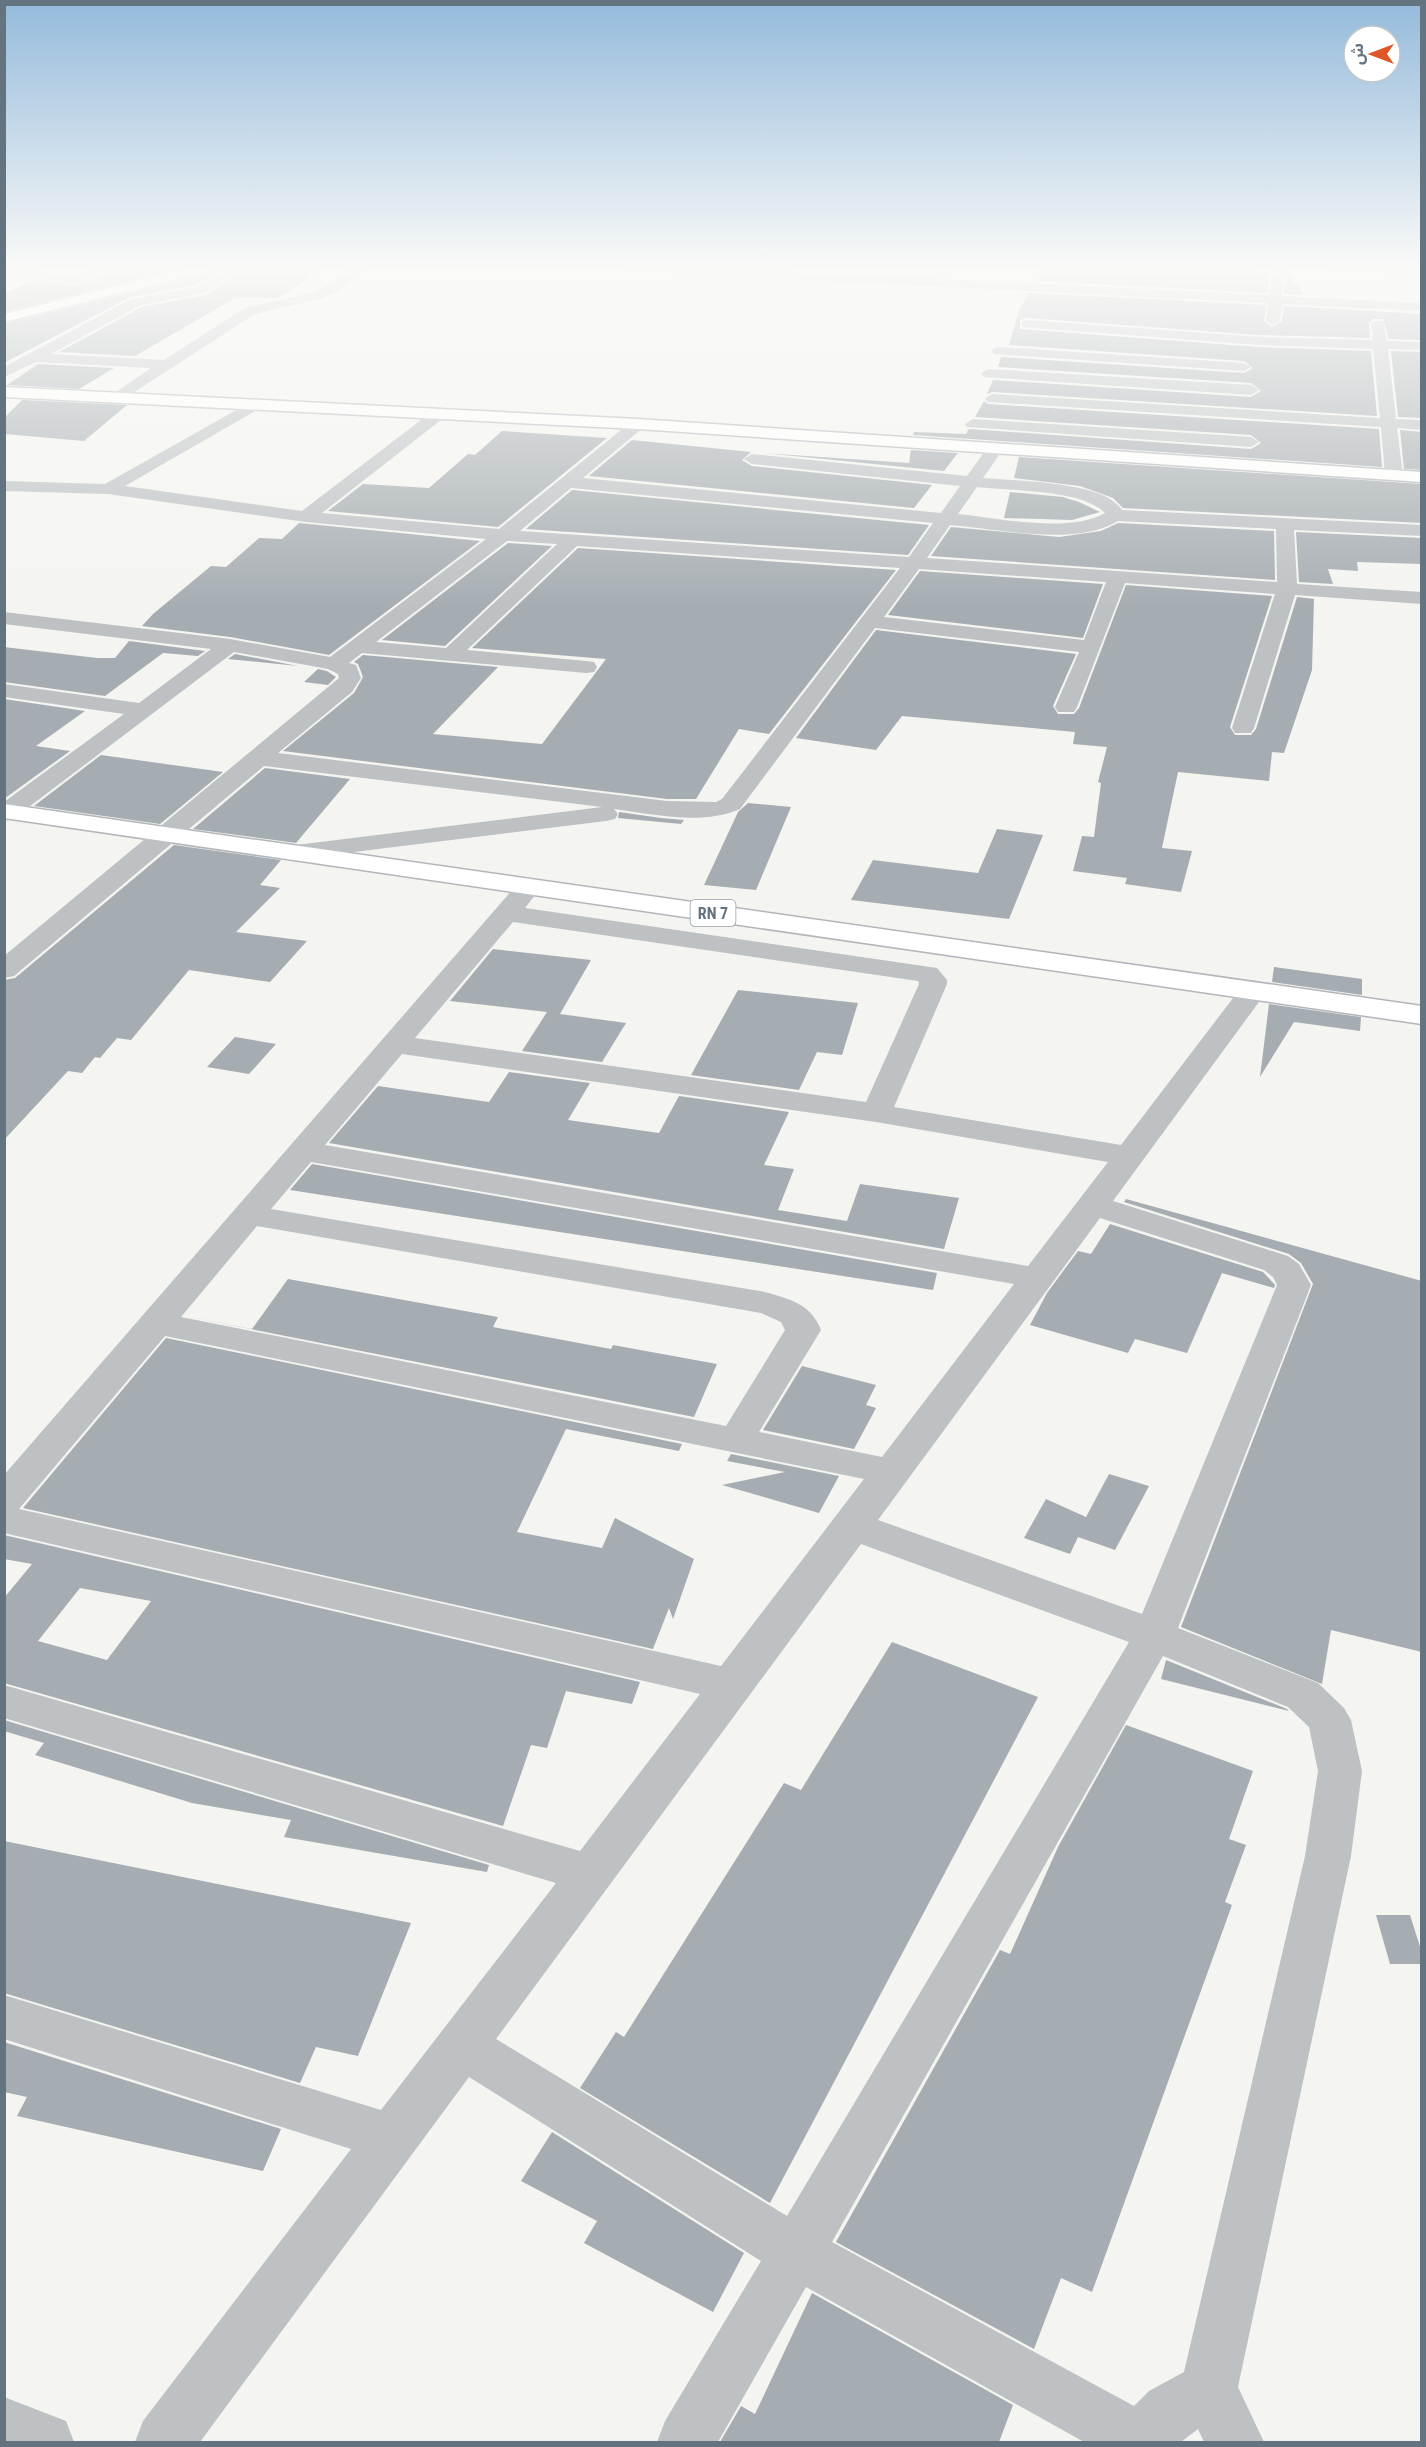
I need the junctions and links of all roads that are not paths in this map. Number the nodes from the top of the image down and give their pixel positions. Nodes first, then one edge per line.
1 (142, 381) edge
2 (990, 381) edge
3 (1107, 381) edge
4 (1251, 381) edge
5 (1383, 381) edge
6 (1251, 390) junction
7 (4, 392) edge
8 (117, 397) junction
9 (993, 399) junction
10 (256, 404) junction
11 (440, 413) junction
12 (1251, 414) junction
13 (1387, 423) junction
14 (638, 424) junction
15 (973, 424) junction
16 (1422, 425) edge
17 (782, 434) junction
18 (1251, 441) junction
19 (973, 446) junction
20 (996, 448) junction
21 (1261, 466) junction
22 (1394, 475) junction
23 (1422, 477) edge
24 (726, 481) dead end
25 (973, 481) junction
26 (568, 482) junction
27 (7, 487) edge
28 (108, 489) junction
29 (709, 495) junction
30 (1114, 516) junction
31 (306, 517) junction
32 (945, 520) junction
33 (1285, 524) junction
34 (1422, 531) edge
35 (503, 535) junction
36 (573, 539) junction
37 (915, 563) junction
38 (1118, 577) junction
39 (1287, 588) junction
40 (1422, 598) edge
41 (4, 618) edge
42 (870, 621) junction
43 (230, 645) junction
44 (357, 646) junction
45 (1092, 647) junction
46 (450, 655) junction
47 (334, 664) junction
48 (586, 667) dead end
49 (4, 690) edge
50 (1066, 707) dead end
51 (143, 710) junction
52 (1243, 728) dead end
53 (258, 758) junction
54 (667, 807) junction
55 (6, 812) edge
56 (166, 834) junction
57 (289, 852) junction
58 (529, 886) junction
59 (507, 913) junction
60 (4, 970) edge
61 (1253, 991) junction
62 (1422, 1015) edge
63 (395, 1044) junction
64 (876, 1113) junction
65 (303, 1151) junction
66 (1130, 1156) junction
67 (1094, 1204) junction
68 (249, 1215) junction
69 (1038, 1278) junction
70 (157, 1323) junction
71 (735, 1441) junction
72 (892, 1472) junction
73 (4, 1502) edge
74 (4, 1519) edge
75 (852, 1526) junction
76 (1154, 1635) junction
77 (732, 1685) junction
78 (4, 1701) edge
79 (591, 1874) junction
80 (4, 2017) edge
81 (462, 2045) junction
82 (392, 2138) junction
83 (796, 2252) junction
84 (1209, 2391) junction
85 (4, 2426) edge
86 (45, 2442) edge
87 (164, 2442) edge
88 (686, 2442) edge
89 (1140, 2442) edge
90 (1235, 2442) edge

1 - 8 street
2 - 9 street
3 - 6 street
4 - 6 street
5 - 13 street
6 - 12 street
7 - 8 street
8 - 10 street
9 - 12 street
9 - 15 street
10 - 11 street
10 - 28 street
11 - 14 street
11 - 31 street
12 - 13 street
12 - 18 street
13 - 16 street
13 - 22 street
14 - 17 street
14 - 26 street
15 - 18 street
15 - 19 street
17 - 19 street
17 - 25 street
18 - 21 street
19 - 20 street
20 - 21 street
20 - 25 street
21 - 22 street
22 - 23 street
24 - 29 street
25 - 30 street
25 - 32 street
26 - 29 street
26 - 35 street
27 - 28 street
28 - 31 street
29 - 32 street
30 - 32 street
30 - 33 street
31 - 35 street
32 - 37 street
33 - 34 street
33 - 39 street
35 - 36 street
35 - 44 street
36 - 37 street
36 - 46 street
37 - 38 street
37 - 42 street
38 - 39 street
38 - 45 street
39 - 40 street
39 - 52 street
41 - 43 street
42 - 45 street
42 - 54 street
43 - 47 street
43 - 51 street
44 - 46 street
44 - 47 street
45 - 50 street
46 - 48 street
47 - 53 street
49 - 51 street
51 - 55 street
53 - 54 street
53 - 56 street
54 - 57 street
55 - 56 street, RN 7
56 - 57 street, RN 7
56 - 60 street
57 - 58 street, RN 7
58 - 59 street
58 - 61 street, RN 7
59 - 63 street
59 - 64 street
61 - 62 street, RN 7
61 - 66 street
63 - 64 street
63 - 65 street
64 - 66 street
65 - 68 street
65 - 69 street
66 - 67 street
67 - 69 street
67 - 76 street
68 - 70 street
68 - 71 street
69 - 72 street
70 - 71 street
70 - 73 street
71 - 72 street
72 - 75 street
74 - 77 street
75 - 76 street
75 - 77 street
76 - 83 street
76 - 84 street
77 - 79 street
78 - 79 street
79 - 81 street
80 - 82 street
81 - 82 street
81 - 83 street
82 - 87 street
83 - 88 street
83 - 89 street
84 - 89 street
84 - 90 street
85 - 86 street

